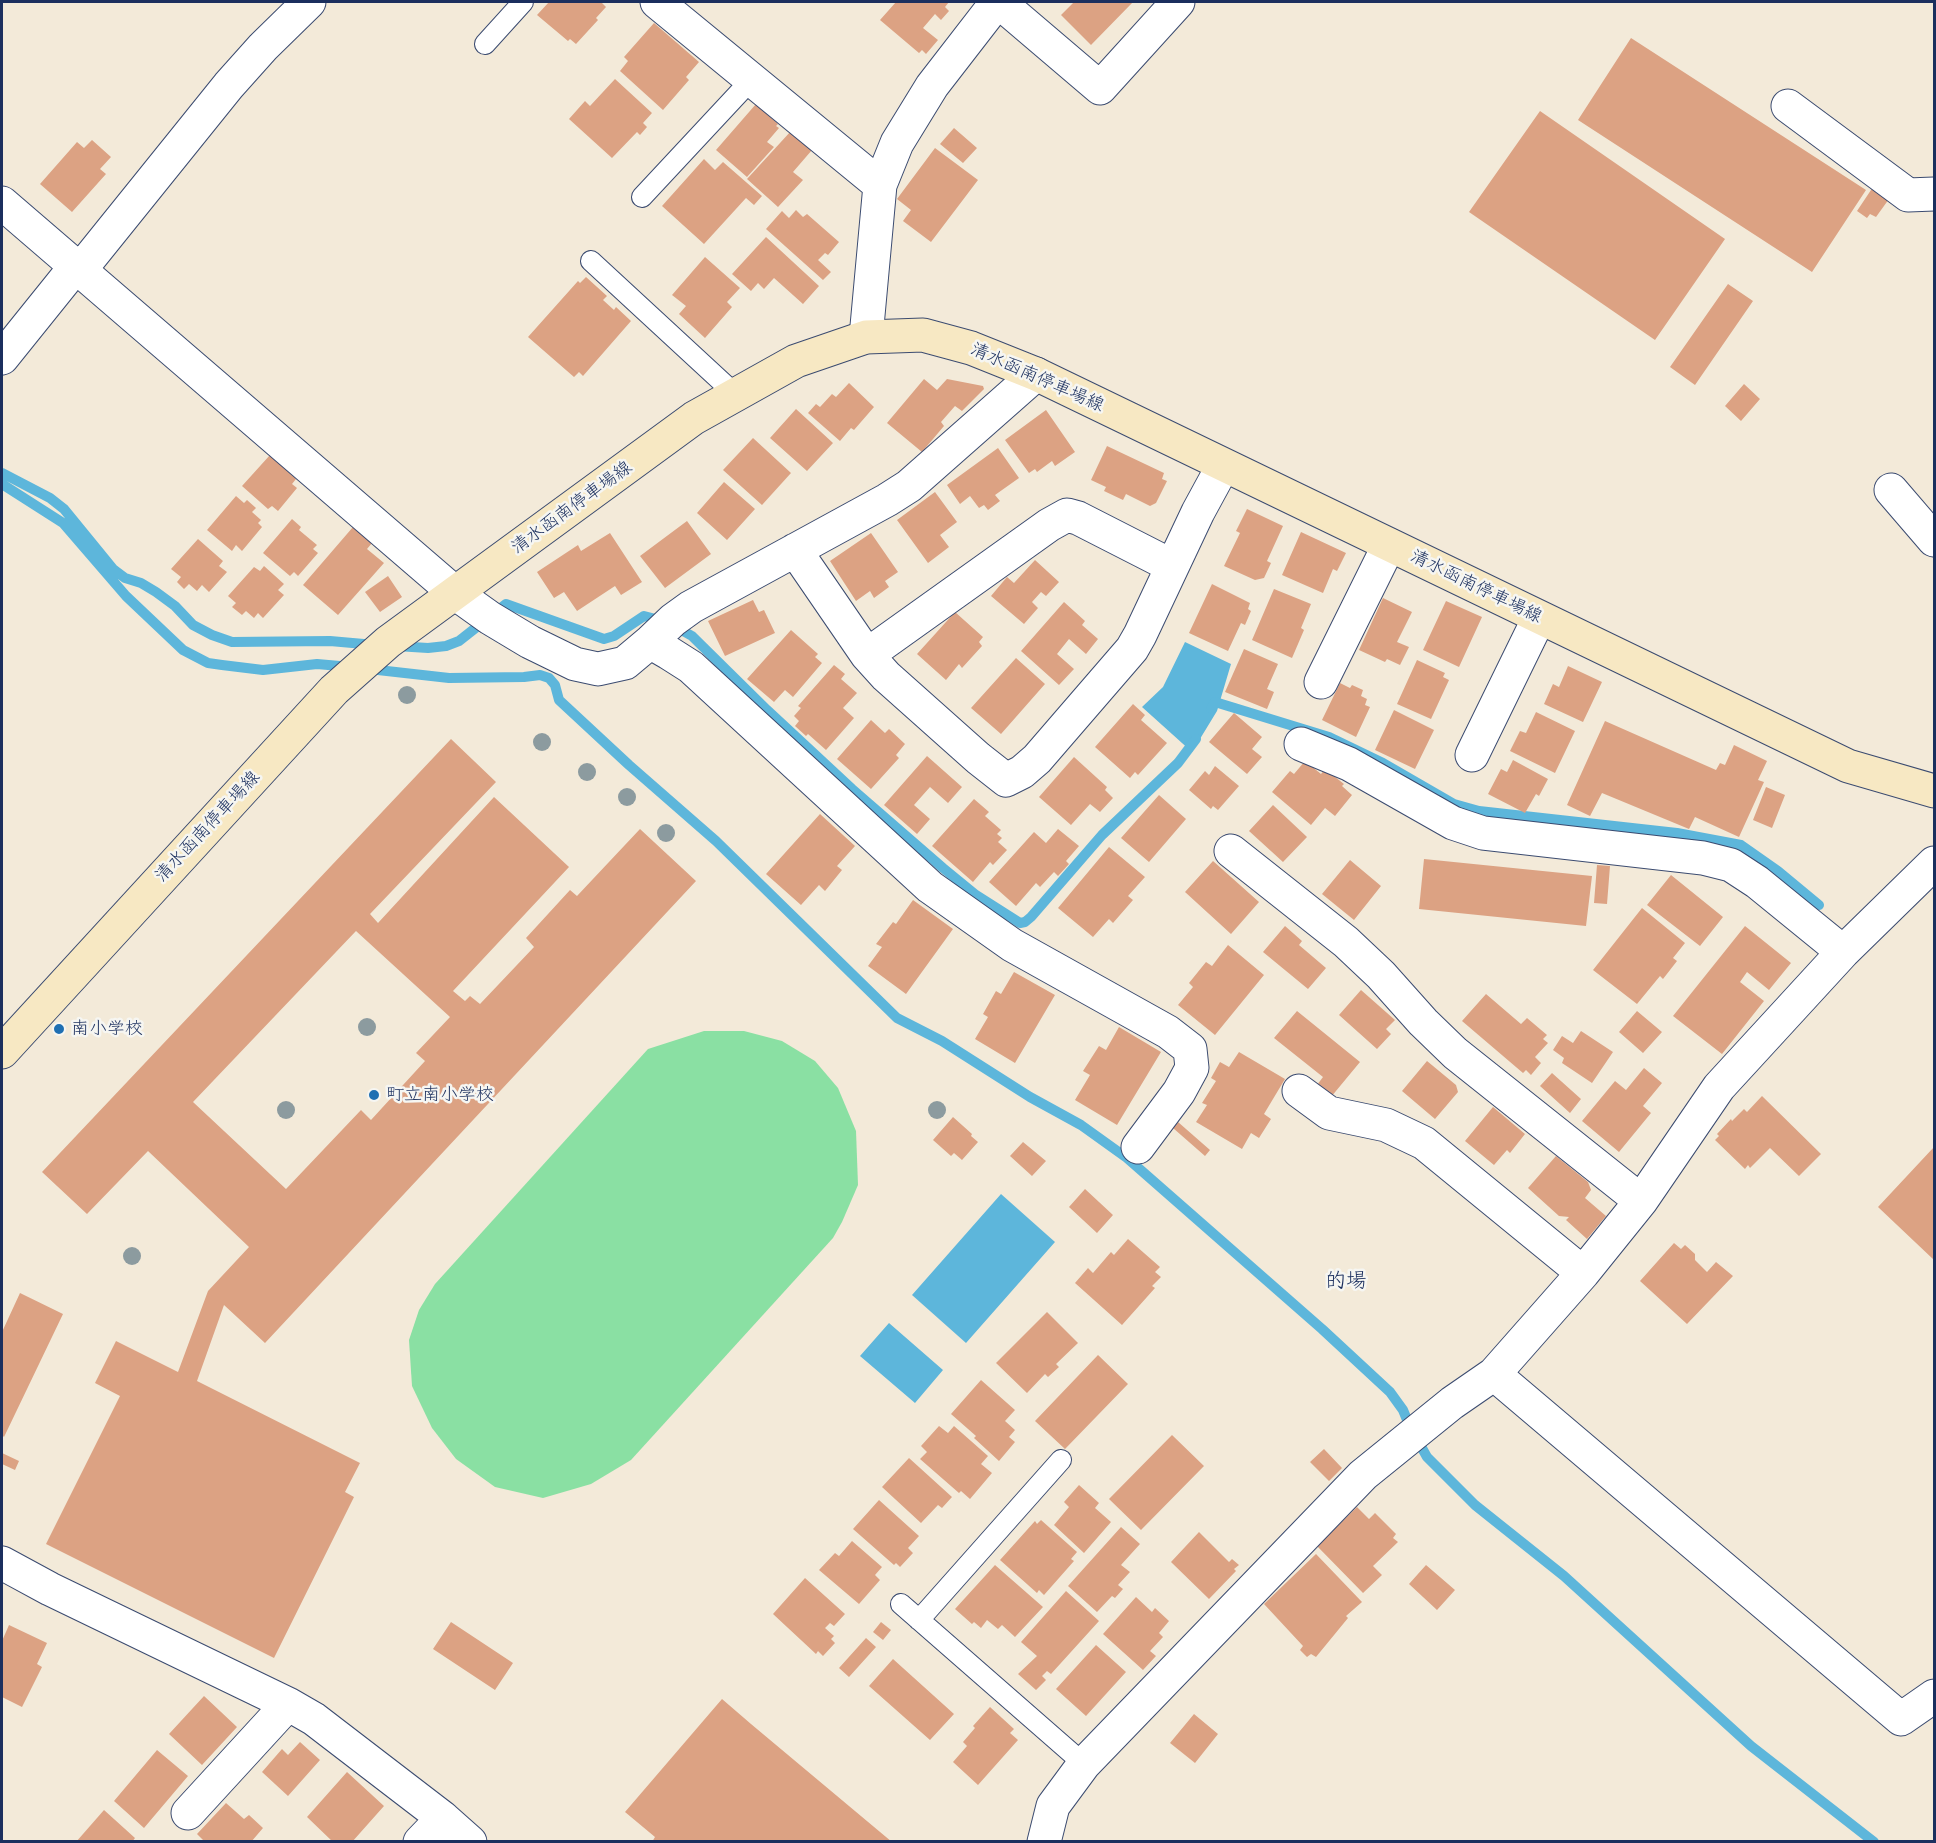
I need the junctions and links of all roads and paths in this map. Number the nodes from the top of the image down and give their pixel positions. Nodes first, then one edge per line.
1 (309, 2) edge
2 (523, 2) edge
3 (657, 2) edge
4 (998, 2) edge
5 (1178, 2) edge
6 (485, 44) dead end
7 (752, 79) junction
8 (1788, 106) dead end
9 (880, 185) junction
10 (1935, 194) edge
11 (642, 197) dead end
12 (2, 203) edge
13 (591, 261) dead end
14 (78, 268) junction
15 (867, 337) junction
16 (2, 358) edge
17 (1036, 374) junction
18 (735, 394) junction
19 (1223, 466) junction
20 (1891, 489) dead end
21 (1935, 540) edge
22 (1389, 545) junction
23 (795, 550) junction
24 (1172, 566) junction
25 (455, 593) junction
26 (1539, 618) junction
27 (650, 642) junction
28 (867, 655) junction
29 (1321, 682) dead end
30 (1301, 744) dead end
31 (1472, 755) dead end
32 (1935, 791) edge
33 (1231, 851) dead end
34 (1935, 863) edge
35 (1844, 952) junction
36 (2, 1052) edge
37 (1299, 1091) dead end
38 (1138, 1147) dead end
39 (1641, 1202) junction
40 (1583, 1273) junction
41 (1494, 1374) junction
42 (1061, 1460) dead end
43 (2, 1563) edge
44 (901, 1604) dead end
45 (919, 1620) junction
46 (1935, 1696) edge
47 (288, 1704) junction
48 (1084, 1764) junction
49 (188, 1813) dead end
50 (443, 1818) junction
51 (420, 1842) edge
52 (470, 1842) edge
53 (1044, 1842) edge

1 - 14 street
2 - 6 lane
3 - 7 street
4 - 5 street
4 - 9 street
7 - 9 street
7 - 11 lane
8 - 10 street
9 - 15 street
12 - 14 street
13 - 18 lane
14 - 16 street
14 - 25 street
15 - 17 main road, 清水函南停車場線
15 - 18 main road, 清水函南停車場線
17 - 19 main road, 清水函南停車場線
17 - 23 street
18 - 25 main road, 清水函南停車場線
19 - 22 main road, 清水函南停車場線
19 - 24 street
20 - 21 street
22 - 26 main road, 清水函南停車場線
22 - 29 street
23 - 27 street
23 - 28 street
24 - 28 street
24 - 28 street
25 - 27 street
25 - 36 main road, 清水函南停車場線
26 - 31 street
26 - 32 main road, 清水函南停車場線
27 - 38 street
30 - 35 street
33 - 39 street
34 - 35 street
35 - 39 street
37 - 40 street
39 - 40 street
40 - 41 street
41 - 46 street
41 - 48 street
42 - 45 lane
43 - 47 street
44 - 45 lane
45 - 48 lane
47 - 49 street
47 - 50 street
48 - 53 street
50 - 51 street
50 - 52 street

